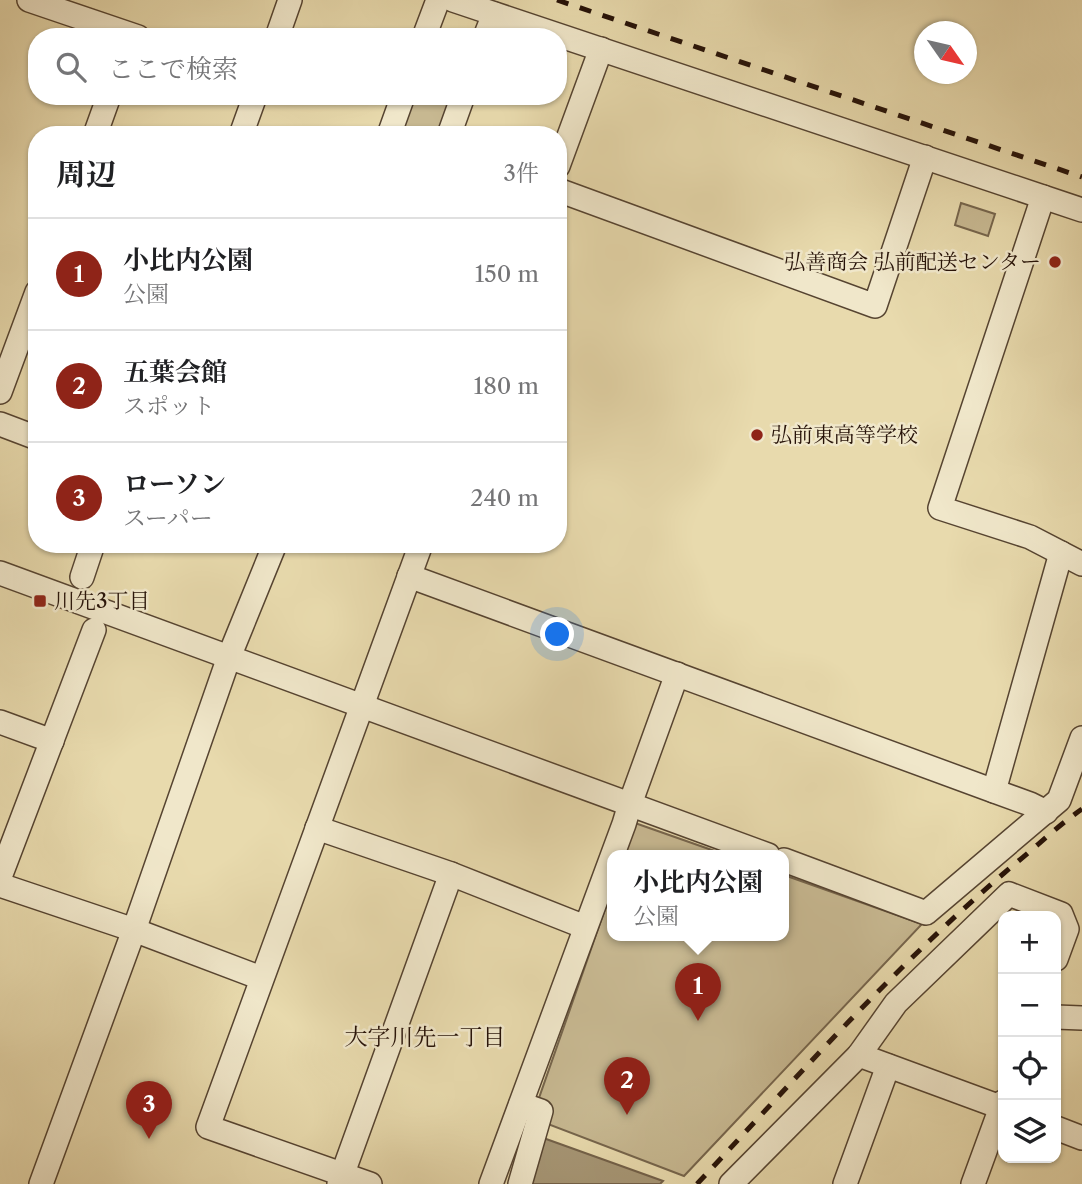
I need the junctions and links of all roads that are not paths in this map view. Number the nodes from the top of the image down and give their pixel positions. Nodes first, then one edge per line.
1 (29, 0) edge
2 (290, 0) edge
3 (438, 0) edge
4 (453, 0) edge
5 (494, 14) junction
6 (111, 28) edge
7 (280, 28) edge
8 (427, 28) edge
9 (489, 28) edge
10 (536, 28) edge
11 (567, 39) edge
12 (601, 50) junction
13 (106, 105) edge
14 (252, 105) edge
15 (400, 105) edge
16 (460, 105) edge
17 (98, 126) edge
18 (244, 126) edge
19 (392, 126) edge
20 (452, 126) edge
21 (567, 142) edge
22 (925, 158) junction
23 (567, 193) edge
24 (1043, 197) junction
25 (1082, 210) edge
26 (28, 312) edge
27 (4, 366) edge
28 (0, 391) edge
29 (0, 424) edge
30 (28, 435) edge
31 (90, 553) edge
32 (271, 553) edge
33 (418, 553) edge
34 (1061, 553) junction
35 (1082, 564) edge
36 (0, 573) edge
37 (409, 576) junction
38 (82, 577) dead end
39 (94, 630) dead end
40 (229, 657) junction
41 (677, 674) junction
42 (362, 706) junction
43 (0, 722) edge
44 (1082, 738) edge
45 (52, 741) junction
46 (993, 791) junction
47 (630, 804) junction
48 (1046, 812) junction
49 (317, 828) junction
50 (614, 850) edge
51 (754, 850) edge
52 (789, 862) edge
53 (607, 869) edge
54 (451, 874) junction
55 (0, 877) edge
56 (0, 885) edge
57 (1053, 911) edge
58 (1061, 914) edge
59 (585, 927) junction
60 (134, 930) junction
61 (1061, 945) edge
62 (261, 978) junction
63 (1061, 1017) edge
64 (1082, 1018) edge
65 (859, 1055) junction
66 (888, 1066) junction
67 (521, 1104) junction
68 (998, 1104) edge
69 (998, 1119) edge
70 (1061, 1130) edge
71 (1082, 1138) edge
72 (340, 1179) edge
73 (41, 1184) edge
74 (370, 1184) edge
75 (491, 1184) edge
76 (520, 1184) edge
77 (732, 1184) edge
78 (845, 1184) edge
79 (973, 1184) edge

1 - 6 street
2 - 7 street
3 - 8 street
4 - 5 street
5 - 9 street
5 - 10 street
11 - 12 street
12 - 21 street
12 - 22 street
13 - 17 street
14 - 18 street
15 - 19 street
16 - 20 street
22 - 23 street
22 - 24 street
24 - 25 street
24 - 34 street
26 - 27 street
27 - 28 street
29 - 30 street
31 - 38 street
32 - 40 street
33 - 37 street
34 - 35 street
34 - 46 street
36 - 40 street
37 - 41 street
37 - 42 street
39 - 45 street
40 - 42 street
40 - 60 street
41 - 46 street
41 - 47 street
42 - 47 street
42 - 49 street
43 - 45 street
44 - 48 street
45 - 55 street
46 - 48 street
47 - 50 street
47 - 51 street
48 - 52 street
49 - 54 street
49 - 62 street
53 - 59 street
54 - 59 street
54 - 72 street
56 - 60 street
57 - 65 street
58 - 61 street
59 - 67 street
60 - 62 street
60 - 73 street
62 - 72 street
63 - 64 street
65 - 66 street
65 - 77 street
66 - 68 street
66 - 78 street
67 - 75 street
67 - 76 street
69 - 79 street
70 - 71 street
72 - 74 street

